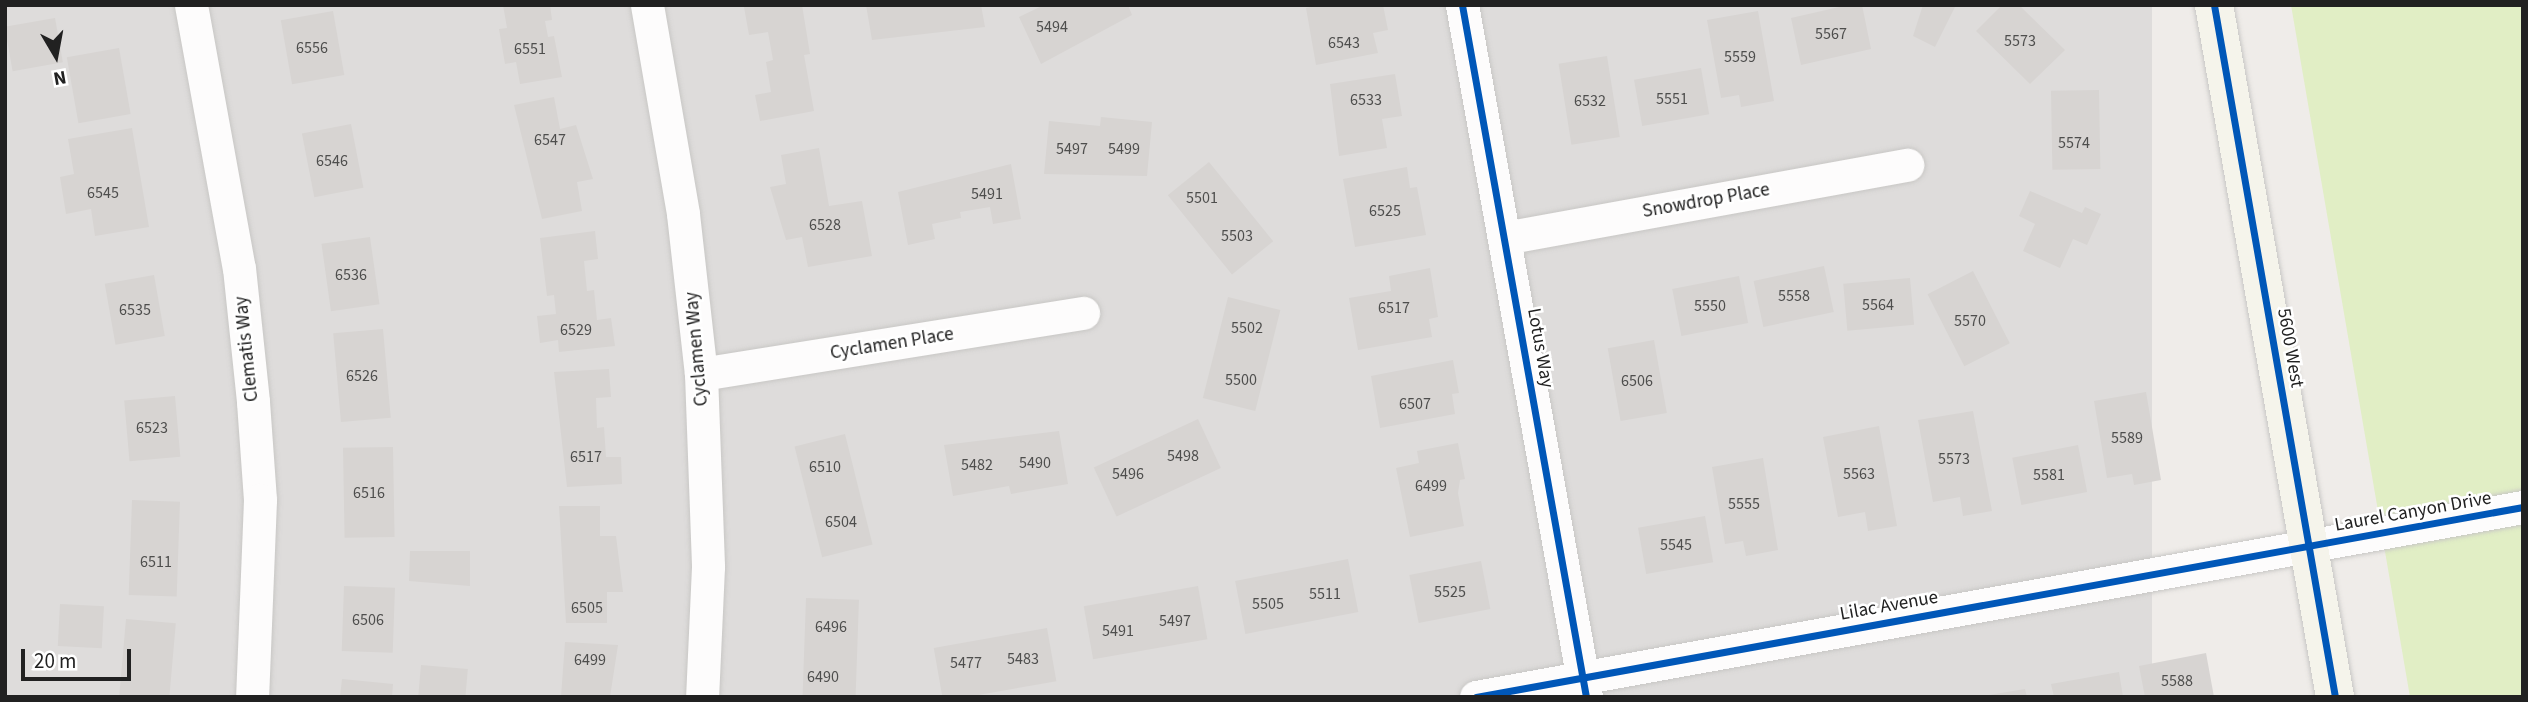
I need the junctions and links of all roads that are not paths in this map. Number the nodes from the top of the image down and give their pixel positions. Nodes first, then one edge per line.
1 (191, 5) edge
2 (647, 5) edge
3 (1462, 5) edge
4 (2214, 5) edge
5 (1907, 165) dead end
6 (1504, 238) junction
7 (1083, 313) dead end
8 (701, 374) junction
9 (2523, 508) edge
10 (2308, 547) junction
11 (1585, 687) edge
12 (252, 697) edge
13 (702, 697) edge
14 (1476, 697) edge
15 (2335, 697) edge

1 - 12 street, Clematis Way
2 - 8 street, Cyclamen Way
3 - 6 street, Lotus Way
4 - 10 main road, 5600 West
5 - 6 street, Snowdrop Place
6 - 11 street, Lotus Way
7 - 8 street, Cyclamen Place
8 - 13 street, Cyclamen Way
9 - 10 street, Laurel Canyon Drive
10 - 11 street, Lilac Avenue
10 - 15 main road, 5600 West
11 - 14 street, Lilac Avenue

